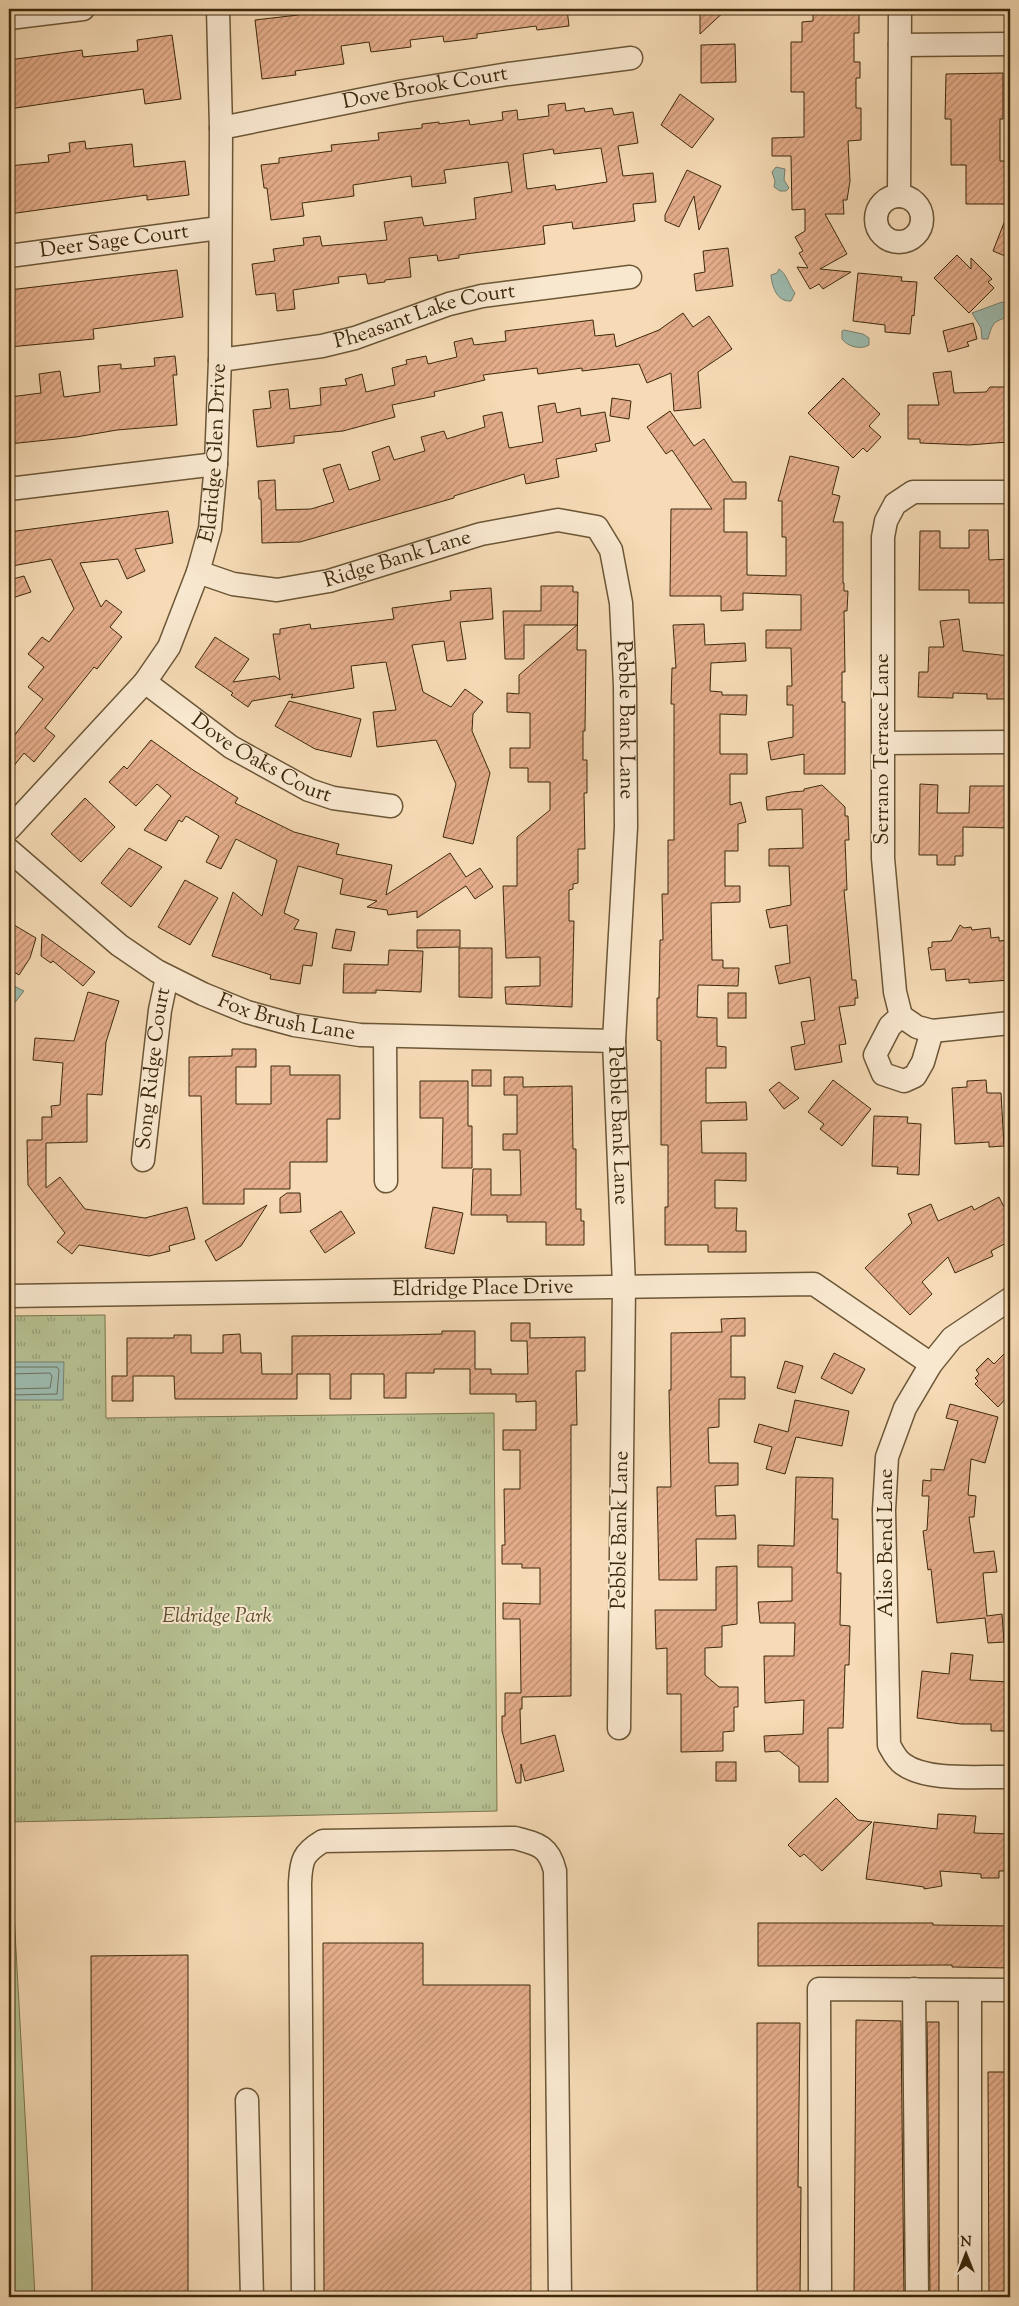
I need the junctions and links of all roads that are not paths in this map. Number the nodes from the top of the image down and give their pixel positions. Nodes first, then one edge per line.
1 (83, 9) edge
2 (218, 9) edge
3 (900, 9) edge
4 (9, 18) edge
5 (1010, 44) edge
6 (900, 45) junction
7 (631, 58) dead end
8 (220, 128) junction
9 (899, 196) dead end
10 (220, 228) junction
11 (9, 256) edge
12 (630, 278) dead end
13 (220, 360) junction
14 (216, 464) junction
15 (9, 489) edge
16 (1010, 492) edge
17 (597, 527) joint
18 (198, 572) junction
19 (145, 682) junction
20 (1010, 742) edge
21 (884, 743) junction
22 (391, 806) dead end
23 (9, 828) edge
24 (9, 850) edge
25 (167, 977) junction
26 (1010, 1023) edge
27 (917, 1025) junction
28 (386, 1037) junction
29 (614, 1041) junction
30 (143, 1160) dead end
31 (386, 1181) dead end
32 (624, 1286) junction
33 (9, 1296) edge
34 (1010, 1299) edge
35 (931, 1364) junction
36 (619, 1728) dead end
37 (1010, 1778) edge
38 (914, 1989) junction
39 (970, 1990) junction
40 (1010, 1990) edge
41 (247, 2100) dead end
42 (252, 2297) edge
43 (303, 2297) edge
44 (560, 2297) edge
45 (820, 2297) edge
46 (917, 2297) edge
47 (970, 2297) edge

1 - 4 street
2 - 8 street, Eldridge Glen Drive
3 - 6 street
5 - 6 street
6 - 9 street
7 - 8 street, Dove Brook Court
8 - 10 street, Eldridge Glen Drive
10 - 11 street, Deer Sage Court
10 - 13 street, Eldridge Glen Drive
12 - 13 street, Pheasant Lake Court
13 - 14 street, Eldridge Glen Drive
14 - 15 street
14 - 18 street, Eldridge Glen Drive
16 - 21 street, Serrano Terrace Lane
17 - 18 street, Ridge Bank Lane
17 - 29 street, Pebble Bank Lane
18 - 19 street, Eldridge Glen Drive
19 - 22 street, Dove Oaks Court
19 - 23 street, Eldridge Glen Drive
20 - 21 street
21 - 27 street, Serrano Terrace Lane
24 - 25 street, Fox Brush Lane
25 - 28 street, Fox Brush Lane
25 - 30 street, Song Ridge Court
26 - 27 street
27 - 27 street
28 - 29 street, Fox Brush Lane
28 - 31 street
29 - 32 street, Pebble Bank Lane
32 - 33 street, Eldridge Place Drive
32 - 35 street, Eldridge Place Drive
32 - 36 street, Pebble Bank Lane
34 - 35 street, Aliso Bend Lane
35 - 37 street, Aliso Bend Lane
38 - 39 street
38 - 45 street
38 - 46 street
39 - 40 street
39 - 47 street
41 - 42 street
43 - 44 street

